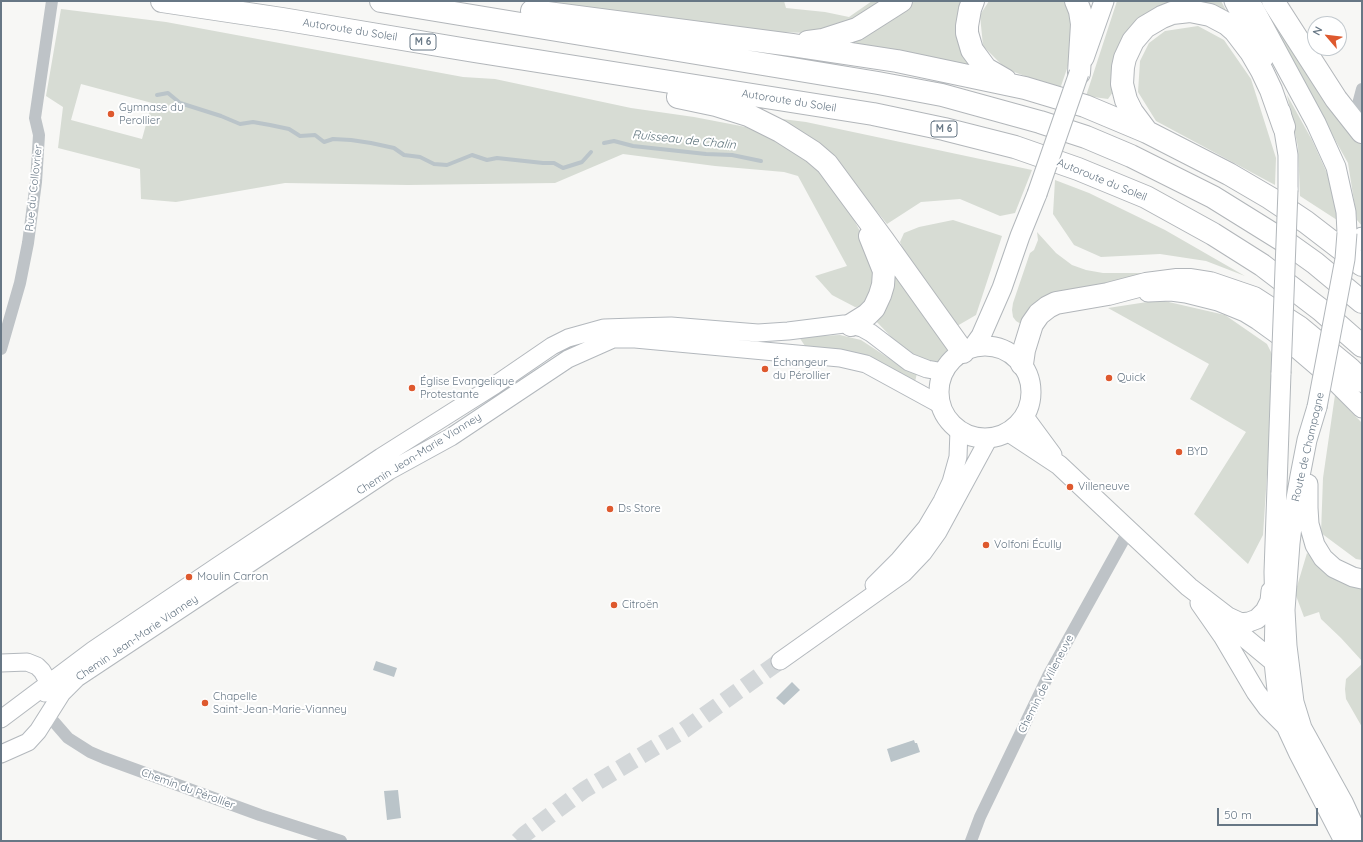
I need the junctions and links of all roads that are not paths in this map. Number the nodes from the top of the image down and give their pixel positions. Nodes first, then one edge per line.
1 (52, 1) edge
2 (162, 1) edge
3 (381, 1) edge
4 (901, 1) edge
5 (973, 1) edge
6 (1076, 1) edge
7 (1104, 1) edge
8 (1234, 1) edge
9 (1250, 1) edge
10 (1273, 1) edge
11 (473, 16) junction
12 (792, 45) junction
13 (474, 51) junction
14 (1079, 73) junction
15 (1025, 88) junction
16 (1362, 89) edge
17 (1362, 117) edge
18 (1284, 126) junction
19 (1147, 132) junction
20 (1362, 132) edge
21 (857, 205) junction
22 (1356, 237) edge
23 (1354, 262) edge
24 (1108, 294) junction
25 (1362, 302) edge
26 (851, 325) junction
27 (1362, 346) edge
28 (1, 349) edge
29 (968, 350) junction
30 (1022, 364) junction
31 (944, 372) junction
32 (1362, 381) edge
33 (495, 385) junction
34 (941, 405) junction
35 (1318, 407) junction
36 (1362, 408) edge
37 (482, 415) junction
38 (1024, 417) junction
39 (959, 430) junction
40 (1009, 432) junction
41 (989, 438) junction
42 (1059, 465) junction
43 (1129, 530) junction
44 (1274, 572) junction
45 (1362, 579) edge
46 (1189, 587) junction
47 (842, 616) junction
48 (1228, 617) junction
49 (780, 661) tunnel mouth
50 (1274, 662) junction
51 (1, 663) edge
52 (49, 683) junction
53 (1294, 702) junction
54 (48, 715) junction
55 (1, 719) edge
56 (1286, 726) junction
57 (1, 754) edge
58 (341, 841) edge
59 (971, 841) edge
60 (1344, 841) edge
61 (1361, 841) edge

1 - 28 street, Rue du Collovrier
2 - 13 highway, Autoroute du Soleil / M 6
3 - 11 highway
4 - 12 highway
5 - 15 highway
6 - 14 highway
7 - 14 main road
8 - 18 main road, Route de Champagne
9 - 22 main road
10 - 20 highway
11 - 12 highway
11 - 25 highway
12 - 15 highway
13 - 21 highway
13 - 27 highway, Autoroute du Soleil / M 6
14 - 29 main road, bridge
15 - 19 highway
16 - 17 street
18 - 19 highway
18 - 44 main road, Route de Champagne, bridge
19 - 23 highway
21 - 26 highway
21 - 29 highway
22 - 23 main road
23 - 35 main road, Route de Champagne, bridge
24 - 30 highway
24 - 32 highway
24 - 36 main road
26 - 31 street, Chemin Jean-Marie Vianney
26 - 33 street, Chemin Jean-Marie Vianney
29 - 30 main road
29 - 31 main road
30 - 38 main road
31 - 34 main road
33 - 37 street
33 - 52 street, Chemin Jean-Marie Vianney
34 - 37 street, Chemin Jean-Marie Vianney
34 - 39 main road
35 - 45 main road
35 - 53 main road, Route de Champagne
37 - 54 street, Chemin Jean-Marie Vianney
38 - 40 main road
38 - 42 main road
39 - 41 main road
39 - 47 street
40 - 41 main road
40 - 42 main road
41 - 47 street
42 - 43 main road
43 - 46 main road
43 - 59 street, Chemin de Villeneuve
44 - 48 main road
44 - 50 main road, Route de Champagne
46 - 48 main road
46 - 56 main road
47 - 49 street
48 - 50 main road
50 - 53 main road
50 - 56 main road, Route de Champagne
51 - 52 street
52 - 54 street
52 - 55 street, Chemin Jean-Marie Vianney
53 - 61 main road, Route de Champagne
54 - 57 street, Chemin Jean-Marie Vianney
54 - 58 street, Chemin du Pérollier
56 - 60 main road, Route de Champagne

